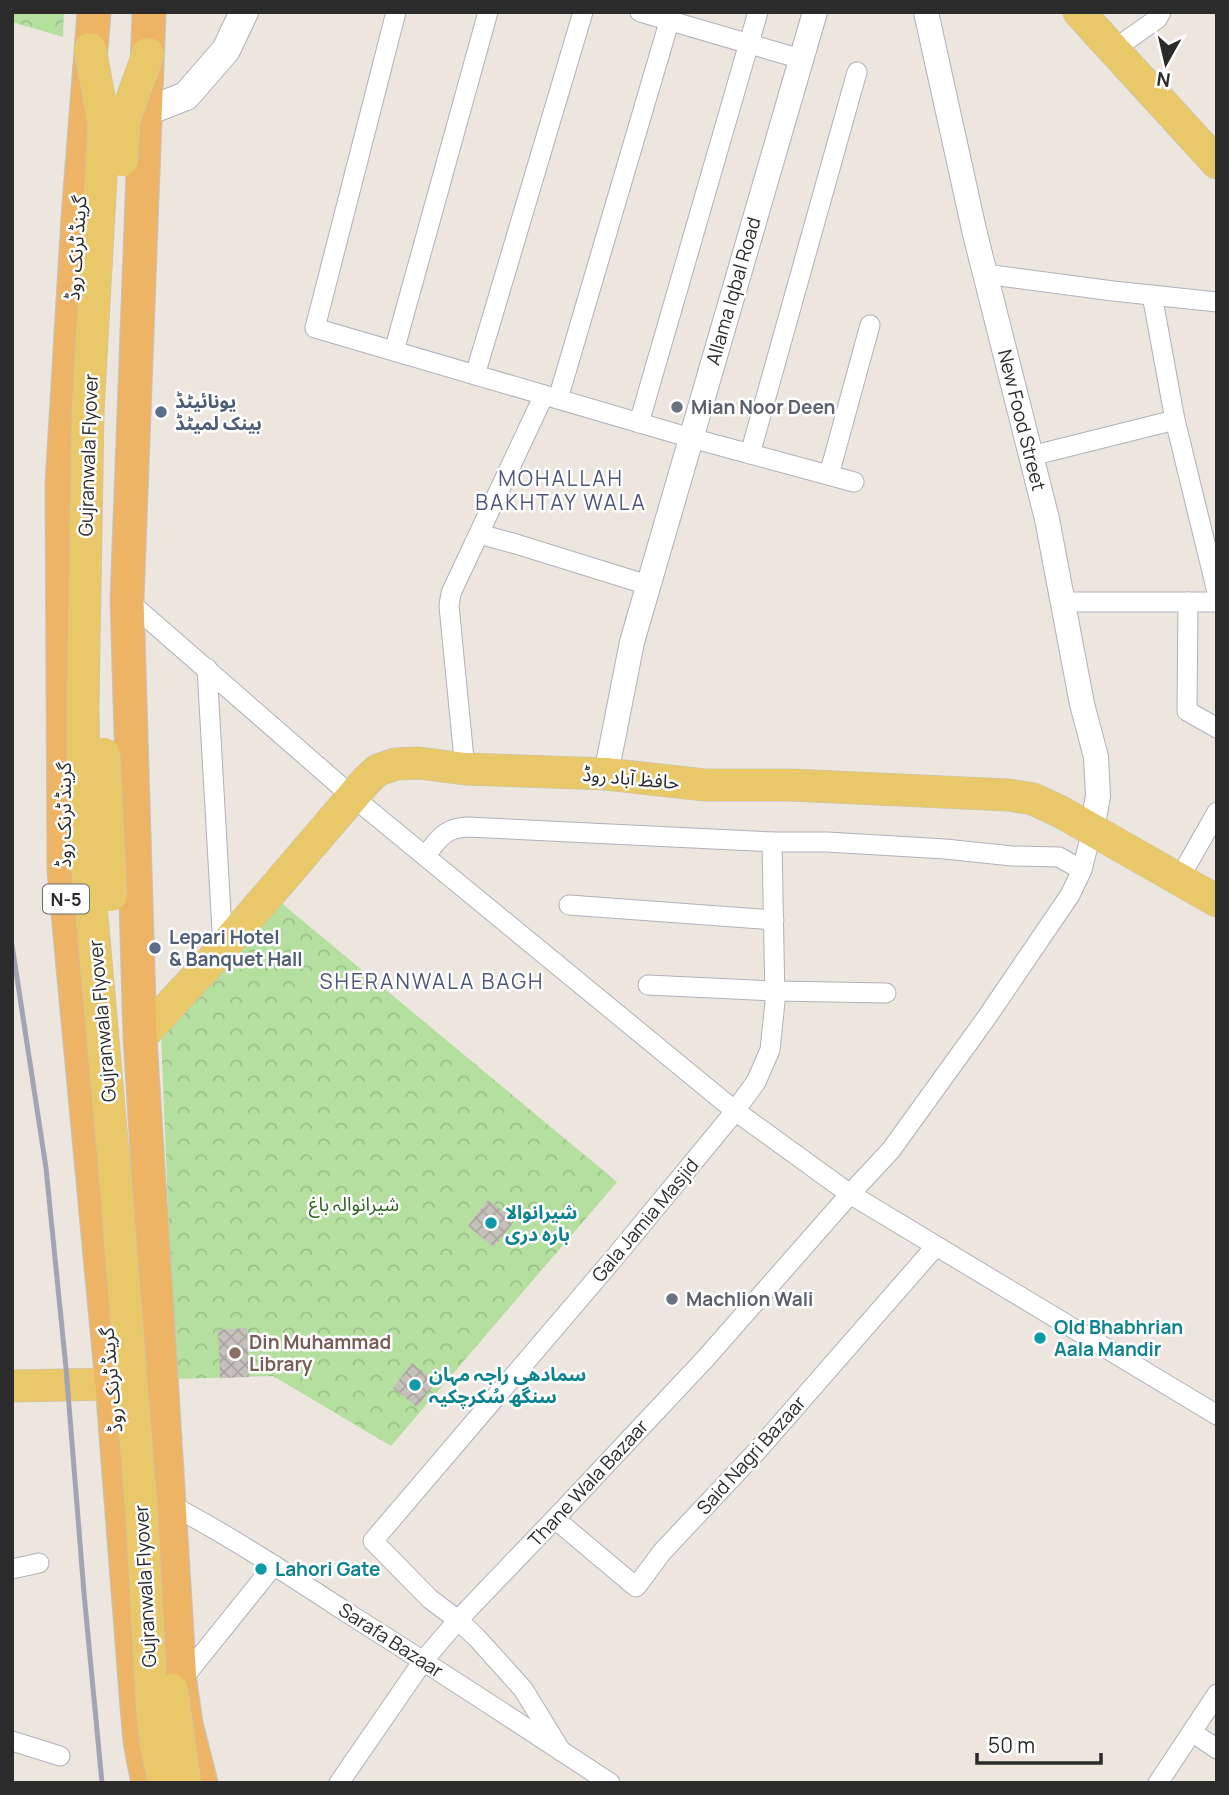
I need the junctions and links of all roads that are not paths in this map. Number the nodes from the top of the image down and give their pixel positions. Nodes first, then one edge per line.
1 (94, 12) edge
2 (149, 12) edge
3 (244, 12) edge
4 (396, 12) edge
5 (488, 12) edge
6 (583, 12) edge
7 (640, 12) edge
8 (758, 12) edge
9 (815, 12) edge
10 (926, 12) edge
11 (1079, 12) edge
12 (1161, 12) edge
13 (671, 17) edge
14 (749, 44) junction
15 (90, 49) junction
16 (1113, 50) junction
17 (148, 54) junction
18 (801, 59) junction
19 (857, 72) dead end
20 (145, 113) junction
21 (1217, 163) edge
22 (985, 274) junction
23 (1152, 295) junction
24 (1217, 302) edge
25 (870, 325) dead end
26 (394, 351) junction
27 (475, 375) junction
28 (551, 397) junction
29 (1175, 420) junction
30 (639, 423) junction
31 (691, 438) junction
32 (750, 454) junction
33 (1031, 456) junction
34 (829, 475) junction
35 (854, 482) dead end
36 (479, 534) junction
37 (648, 585) junction
38 (1217, 592) edge
39 (127, 600) junction
40 (1063, 602) junction
41 (1188, 603) junction
42 (1217, 603) edge
43 (207, 668) junction
44 (1217, 728) edge
45 (465, 769) junction
46 (606, 774) junction
47 (353, 797) junction
48 (1217, 812) edge
49 (1092, 830) junction
50 (772, 842) junction
51 (425, 856) junction
52 (1082, 870) junction
53 (1178, 879) junction
54 (1217, 901) edge
55 (569, 905) dead end
56 (774, 920) junction
57 (223, 948) junction
58 (648, 985) dead end
59 (775, 991) junction
60 (886, 993) dead end
61 (140, 1038) junction
62 (734, 1110) junction
63 (850, 1194) junction
64 (936, 1245) junction
65 (12, 1371) edge
66 (111, 1375) junction
67 (12, 1386) edge
68 (1217, 1415) edge
69 (169, 1504) junction
70 (122, 1508) junction
71 (555, 1519) junction
72 (39, 1563) dead end
73 (274, 1565) junction
74 (12, 1569) edge
75 (458, 1620) junction
76 (424, 1661) junction
77 (180, 1682) junction
78 (1217, 1694) edge
79 (1192, 1732) junction
80 (12, 1741) edge
81 (1217, 1749) edge
82 (561, 1751) junction
83 (60, 1756) dead end
84 (148, 1783) edge
85 (164, 1783) edge
86 (185, 1783) edge
87 (201, 1783) edge
88 (339, 1783) edge
89 (610, 1783) edge
90 (1158, 1783) edge

1 - 15 highway, گرینڈ ٹرنک روڈ / N-5
2 - 17 highway
3 - 20 main road
4 - 26 street
5 - 26 street
6 - 27 street
7 - 13 street
8 - 14 street
9 - 18 street, Allama Iqbal Road
10 - 22 street, New Food Street
11 - 16 main road
12 - 16 street
13 - 14 street
13 - 28 street
14 - 18 street
14 - 30 street
15 - 66 highway, گرینڈ ٹرنک روڈ / N-5
15 - 85 main road, Gujranwala Flyover, bridge
16 - 21 main road
17 - 20 highway
17 - 86 main road, Gujranwala Flyover, bridge
18 - 31 street, Allama Iqbal Road
19 - 32 street
20 - 39 highway
22 - 23 street
22 - 33 street, New Food Street
23 - 24 street
23 - 29 street
25 - 34 street
26 - 27 street
27 - 28 street
28 - 30 street
28 - 36 street
29 - 33 street
29 - 38 street
30 - 31 street
31 - 32 street
31 - 37 street, Allama Iqbal Road
32 - 34 street
33 - 40 street, New Food Street
34 - 35 street
36 - 37 street
36 - 45 street
37 - 46 street, Allama Iqbal Road
39 - 43 street
39 - 61 highway
40 - 41 street
40 - 49 street, New Food Street
41 - 42 street
41 - 44 street
43 - 47 street
43 - 57 street
45 - 46 main road, حافظ آباد روڈ
45 - 47 main road, حافظ آباد روڈ
46 - 49 main road, حافظ آباد روڈ
47 - 51 street
47 - 57 main road, حافظ آباد روڈ
48 - 53 street
49 - 52 street, Thane Wala Bazaar
49 - 53 main road, حافظ آباد روڈ
50 - 51 street
50 - 52 street
50 - 56 street, Gala Jamia Masjid
51 - 62 street
52 - 63 street, Thane Wala Bazaar
53 - 54 main road, حافظ آباد روڈ
55 - 56 street
56 - 59 street, Gala Jamia Masjid
57 - 61 main road, حافظ آباد روڈ
58 - 59 street
59 - 60 street
59 - 62 street, Gala Jamia Masjid
61 - 69 highway
62 - 63 street
62 - 75 street, Gala Jamia Masjid
63 - 64 street
63 - 71 street, Thane Wala Bazaar
64 - 68 street
64 - 71 street, Said Nagri Bazaar
65 - 66 main road
66 - 67 main road
66 - 70 highway, گرینڈ ٹرنک روڈ / N-5
69 - 70 street
69 - 73 street, Sarafa Bazaar
69 - 77 highway
70 - 84 highway, گرینڈ ٹرنک روڈ / N-5
71 - 75 street, Thane Wala Bazaar
72 - 74 street
73 - 76 street, Sarafa Bazaar
73 - 77 street
75 - 76 street, Thane Wala Bazaar
75 - 82 street
76 - 82 street, Sarafa Bazaar
76 - 88 street, Thane Wala Bazaar
77 - 87 highway
78 - 79 street
79 - 81 street
79 - 90 street
80 - 83 street
82 - 89 street, Sarafa Bazaar

